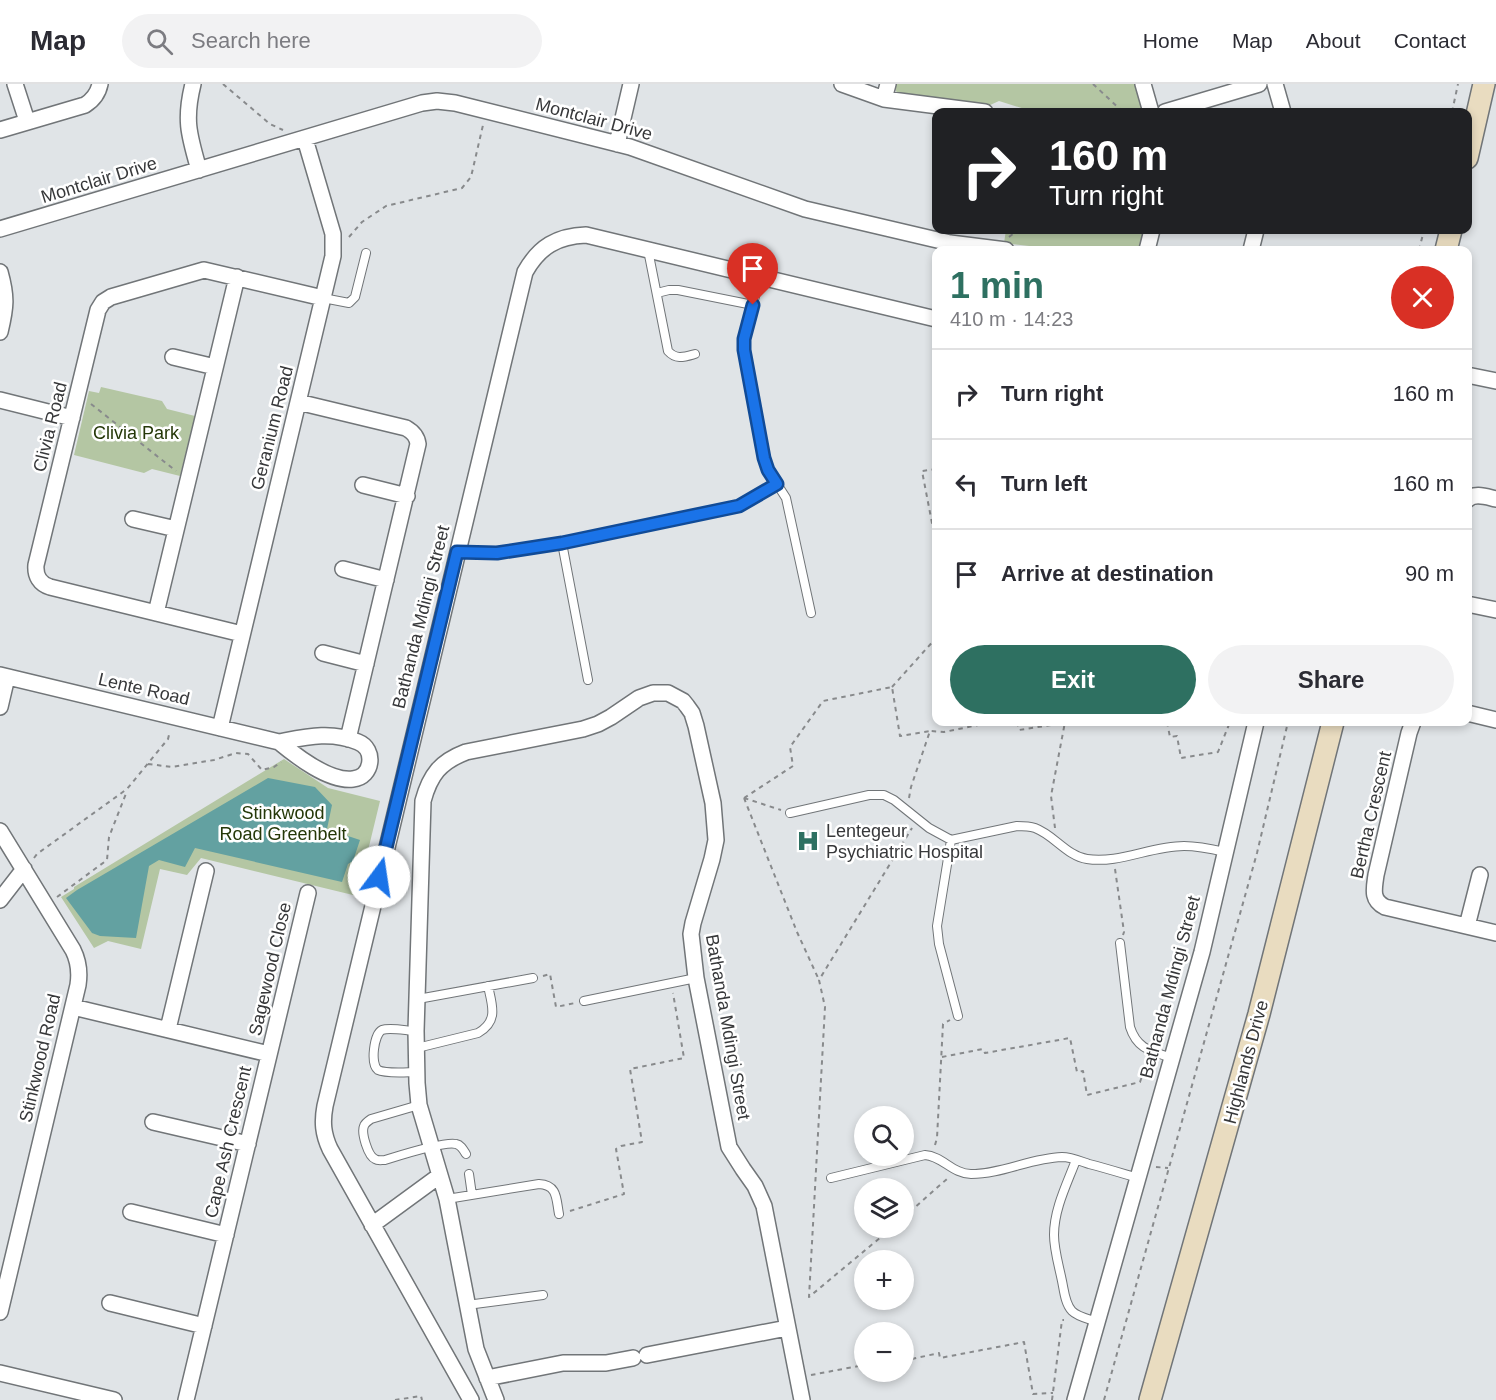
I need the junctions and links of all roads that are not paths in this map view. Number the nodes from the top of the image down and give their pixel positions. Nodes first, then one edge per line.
1 (15, 84) edge
2 (100, 84) edge
3 (193, 84) edge
4 (631, 84) edge
5 (842, 84) edge
6 (1143, 84) edge
7 (1259, 84) edge
8 (1275, 84) edge
9 (1484, 84) edge
10 (886, 91) edge
11 (966, 108) edge
12 (1150, 108) edge
13 (1178, 108) edge
14 (1282, 108) edge
15 (27, 121) junction
16 (0, 130) edge
17 (1472, 136) edge
18 (305, 139) junction
19 (617, 144) junction
20 (199, 170) junction
21 (0, 229) edge
22 (974, 246) edge
23 (648, 250) junction
24 (366, 253) dead end
25 (0, 272) edge
26 (760, 276) junction
27 (237, 277) junction
28 (657, 293) junction
29 (323, 298) junction
30 (753, 305) junction
31 (932, 318) edge
32 (0, 332) edge
33 (695, 354) dead end
34 (173, 357) dead end
35 (215, 367) junction
36 (1472, 376) edge
37 (1496, 381) edge
38 (0, 400) edge
39 (298, 402) junction
40 (72, 418) junction
41 (777, 484) junction
42 (363, 486) dead end
43 (406, 496) junction
44 (1472, 496) edge
45 (1496, 499) edge
46 (133, 519) dead end
47 (176, 529) junction
48 (562, 543) junction
49 (457, 552) junction
50 (343, 569) dead end
51 (386, 580) junction
52 (1472, 605) edge
53 (1496, 610) edge
54 (811, 612) dead end
55 (156, 613) junction
56 (242, 634) junction
57 (323, 653) dead end
58 (366, 664) junction
59 (4, 676) edge
60 (588, 680) dead end
61 (0, 707) edge
62 (1472, 714) edge
63 (1496, 720) edge
64 (1252, 726) edge
65 (1332, 726) edge
66 (1412, 726) edge
67 (219, 728) junction
68 (348, 739) junction
69 (279, 742) junction
70 (790, 813) road end
71 (0, 831) edge
72 (951, 840) junction
73 (1225, 852) junction
74 (24, 869) junction
75 (206, 871) dead end
76 (1480, 875) dead end
77 (308, 893) dead end
78 (0, 900) edge
79 (1467, 927) junction
80 (1496, 933) edge
81 (1120, 943) road end
82 (533, 978) road end
83 (696, 978) junction
84 (488, 986) junction
85 (418, 999) junction
86 (584, 1001) road end
87 (73, 1007) junction
88 (958, 1016) road end
89 (168, 1029) junction
90 (416, 1031) junction
91 (417, 1048) junction
92 (269, 1054) junction
93 (1172, 1058) junction
94 (417, 1071) junction
95 (419, 1105) junction
96 (153, 1122) dead end
97 (248, 1144) junction
98 (431, 1147) junction
99 (466, 1154) dead end
100 (1076, 1160) junction
101 (469, 1174) dead end
102 (439, 1176) junction
103 (831, 1178) dead end
104 (1138, 1178) junction
105 (472, 1195) junction
106 (447, 1199) junction
107 (131, 1212) dead end
108 (559, 1214) road end
109 (372, 1225) junction
110 (226, 1235) junction
111 (7, 1256) edge
112 (543, 1295) dead end
113 (110, 1303) dead end
114 (467, 1305) junction
115 (0, 1312) edge
116 (1097, 1322) junction
117 (204, 1326) junction
118 (788, 1328) junction
119 (0, 1372) edge
120 (487, 1378) junction
121 (114, 1400) edge
122 (186, 1400) edge
123 (471, 1400) edge
124 (496, 1400) edge
125 (802, 1400) edge
126 (1075, 1400) edge
127 (1150, 1400) edge

1 - 15 street
2 - 15 street
3 - 20 street
4 - 19 street
5 - 10 street
6 - 12 street
7 - 13 street
8 - 14 street
9 - 17 main road
10 - 11 street
15 - 16 street
18 - 19 street, Montclair Drive
18 - 20 street, Montclair Drive
18 - 29 street, Geranium Road
19 - 22 street, Montclair Drive
20 - 21 street, Montclair Drive
23 - 26 street, Bathanda Mdingi Street
23 - 28 lane
23 - 49 street, Bathanda Mdingi Street
24 - 29 lane
25 - 32 street
26 - 30 lane
26 - 31 street, Bathanda Mdingi Street
27 - 29 street, Clivia Road
27 - 35 street
27 - 40 street, Clivia Road
28 - 30 lane
28 - 33 lane
29 - 39 street, Geranium Road
30 - 41 lane
34 - 35 street
35 - 47 street
36 - 37 street
38 - 40 street
39 - 43 street
39 - 56 street, Geranium Road
40 - 55 street, Clivia Road
41 - 48 lane
41 - 54 lane
42 - 43 street
43 - 51 street
44 - 45 street
46 - 47 street
47 - 55 street
48 - 49 lane
48 - 60 lane
49 - 109 street, Bathanda Mdingi Street
50 - 51 street
51 - 58 street
52 - 53 street
55 - 56 street, Clivia Road
56 - 67 street, Geranium Road
57 - 58 street
58 - 68 street
59 - 61 street
59 - 67 street, Lente Road
62 - 63 street
64 - 73 street, Bathanda Mdingi Street
65 - 127 main road, Highlands Drive
66 - 79 street, Bertha Crescent
67 - 69 street, Lente Road
68 - 69 street, Lente Road
68 - 69 street, Lente Road
70 - 72 lane
71 - 74 street, Stinkwood Road
72 - 73 lane
72 - 88 lane
73 - 93 street, Bathanda Mdingi Street
74 - 78 street
74 - 87 street, Stinkwood Road
75 - 89 street
76 - 79 street
77 - 92 street, Sagewood Close
79 - 80 street, Bertha Crescent
81 - 93 lane
82 - 84 lane
83 - 85 street, Bathanda Mdingi Street
83 - 86 lane
83 - 118 street, Bathanda Mdingi Street
84 - 85 lane
84 - 91 lane
85 - 90 street, Bathanda Mdingi Street
87 - 89 street, Cape Ash Crescent
87 - 111 street, Stinkwood Road
89 - 92 street, Cape Ash Crescent
90 - 91 street, Bathanda Mdingi Street
90 - 94 lane
91 - 94 street, Bathanda Mdingi Street
92 - 97 street, Cape Ash Crescent
93 - 104 street, Bathanda Mdingi Street
94 - 95 street, Bathanda Mdingi Street
95 - 98 street, Bathanda Mdingi Street
95 - 98 lane
96 - 97 street
97 - 110 street, Cape Ash Crescent
98 - 99 lane
98 - 102 street, Bathanda Mdingi Street
100 - 103 lane
100 - 104 lane
100 - 116 lane
101 - 105 lane
102 - 106 street, Bathanda Mdingi Street
102 - 109 street
104 - 116 street, Bathanda Mdingi Street
105 - 106 lane
105 - 108 lane
106 - 114 street, Bathanda Mdingi Street
107 - 110 street
109 - 123 street, Bathanda Mdingi Street
110 - 117 street, Cape Ash Crescent
111 - 115 street, Stinkwood Road
112 - 114 lane
113 - 117 street
114 - 120 street, Bathanda Mdingi Street
116 - 126 street, Bathanda Mdingi Street
117 - 122 street, Cape Ash Crescent
118 - 120 street
118 - 125 street, Bathanda Mdingi Street
119 - 121 street
120 - 124 street, Bathanda Mdingi Street

